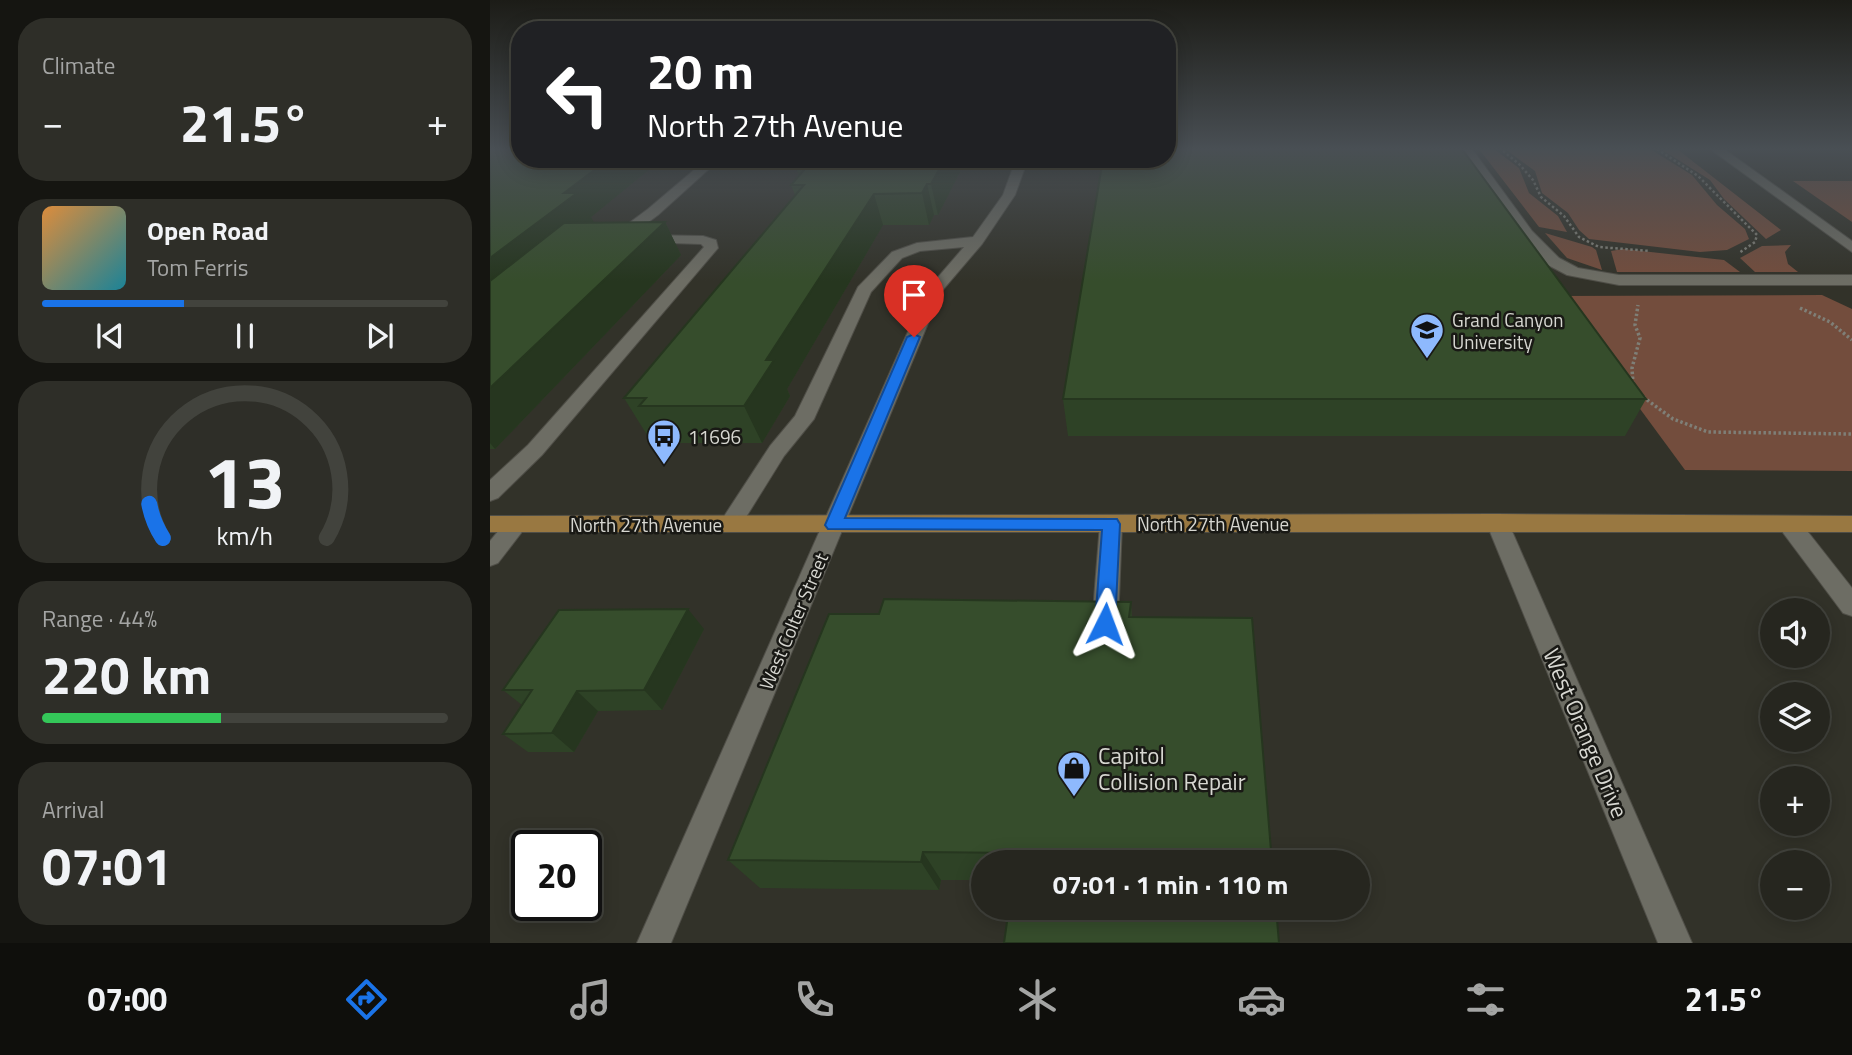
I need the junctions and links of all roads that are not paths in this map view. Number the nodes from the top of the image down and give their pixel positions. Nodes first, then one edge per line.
1 (673, 193) edge
2 (1010, 193) edge
3 (1499, 193) edge
4 (1776, 193) edge
5 (619, 238) junction
6 (977, 240) junction
7 (597, 241) edge
8 (1852, 248) edge
9 (1852, 263) edge
10 (1852, 280) edge
11 (490, 493) edge
12 (1497, 522) junction
13 (490, 524) edge
14 (517, 524) junction
15 (730, 524) junction
16 (1111, 524) junction
17 (1788, 524) junction
18 (1852, 524) edge
19 (834, 525) junction
20 (490, 557) edge
21 (1852, 606) edge
22 (1105, 624) edge
23 (654, 943) edge
24 (1675, 943) edge

1 - 5 street
2 - 6 street, West Colter Street
3 - 10 street
4 - 8 street
5 - 7 street
5 - 11 street
6 - 15 street
6 - 19 street, West Colter Street
9 - 10 street
12 - 16 main road, North 27th Avenue
12 - 17 main road, North 27th Avenue
12 - 24 street, West Orange Drive
13 - 14 main road, North 27th Avenue
14 - 15 main road, North 27th Avenue
14 - 20 street
15 - 19 main road, North 27th Avenue
16 - 19 main road, North 27th Avenue
16 - 22 street
17 - 18 main road, North 27th Avenue
17 - 21 street
19 - 23 street, West Colter Street

